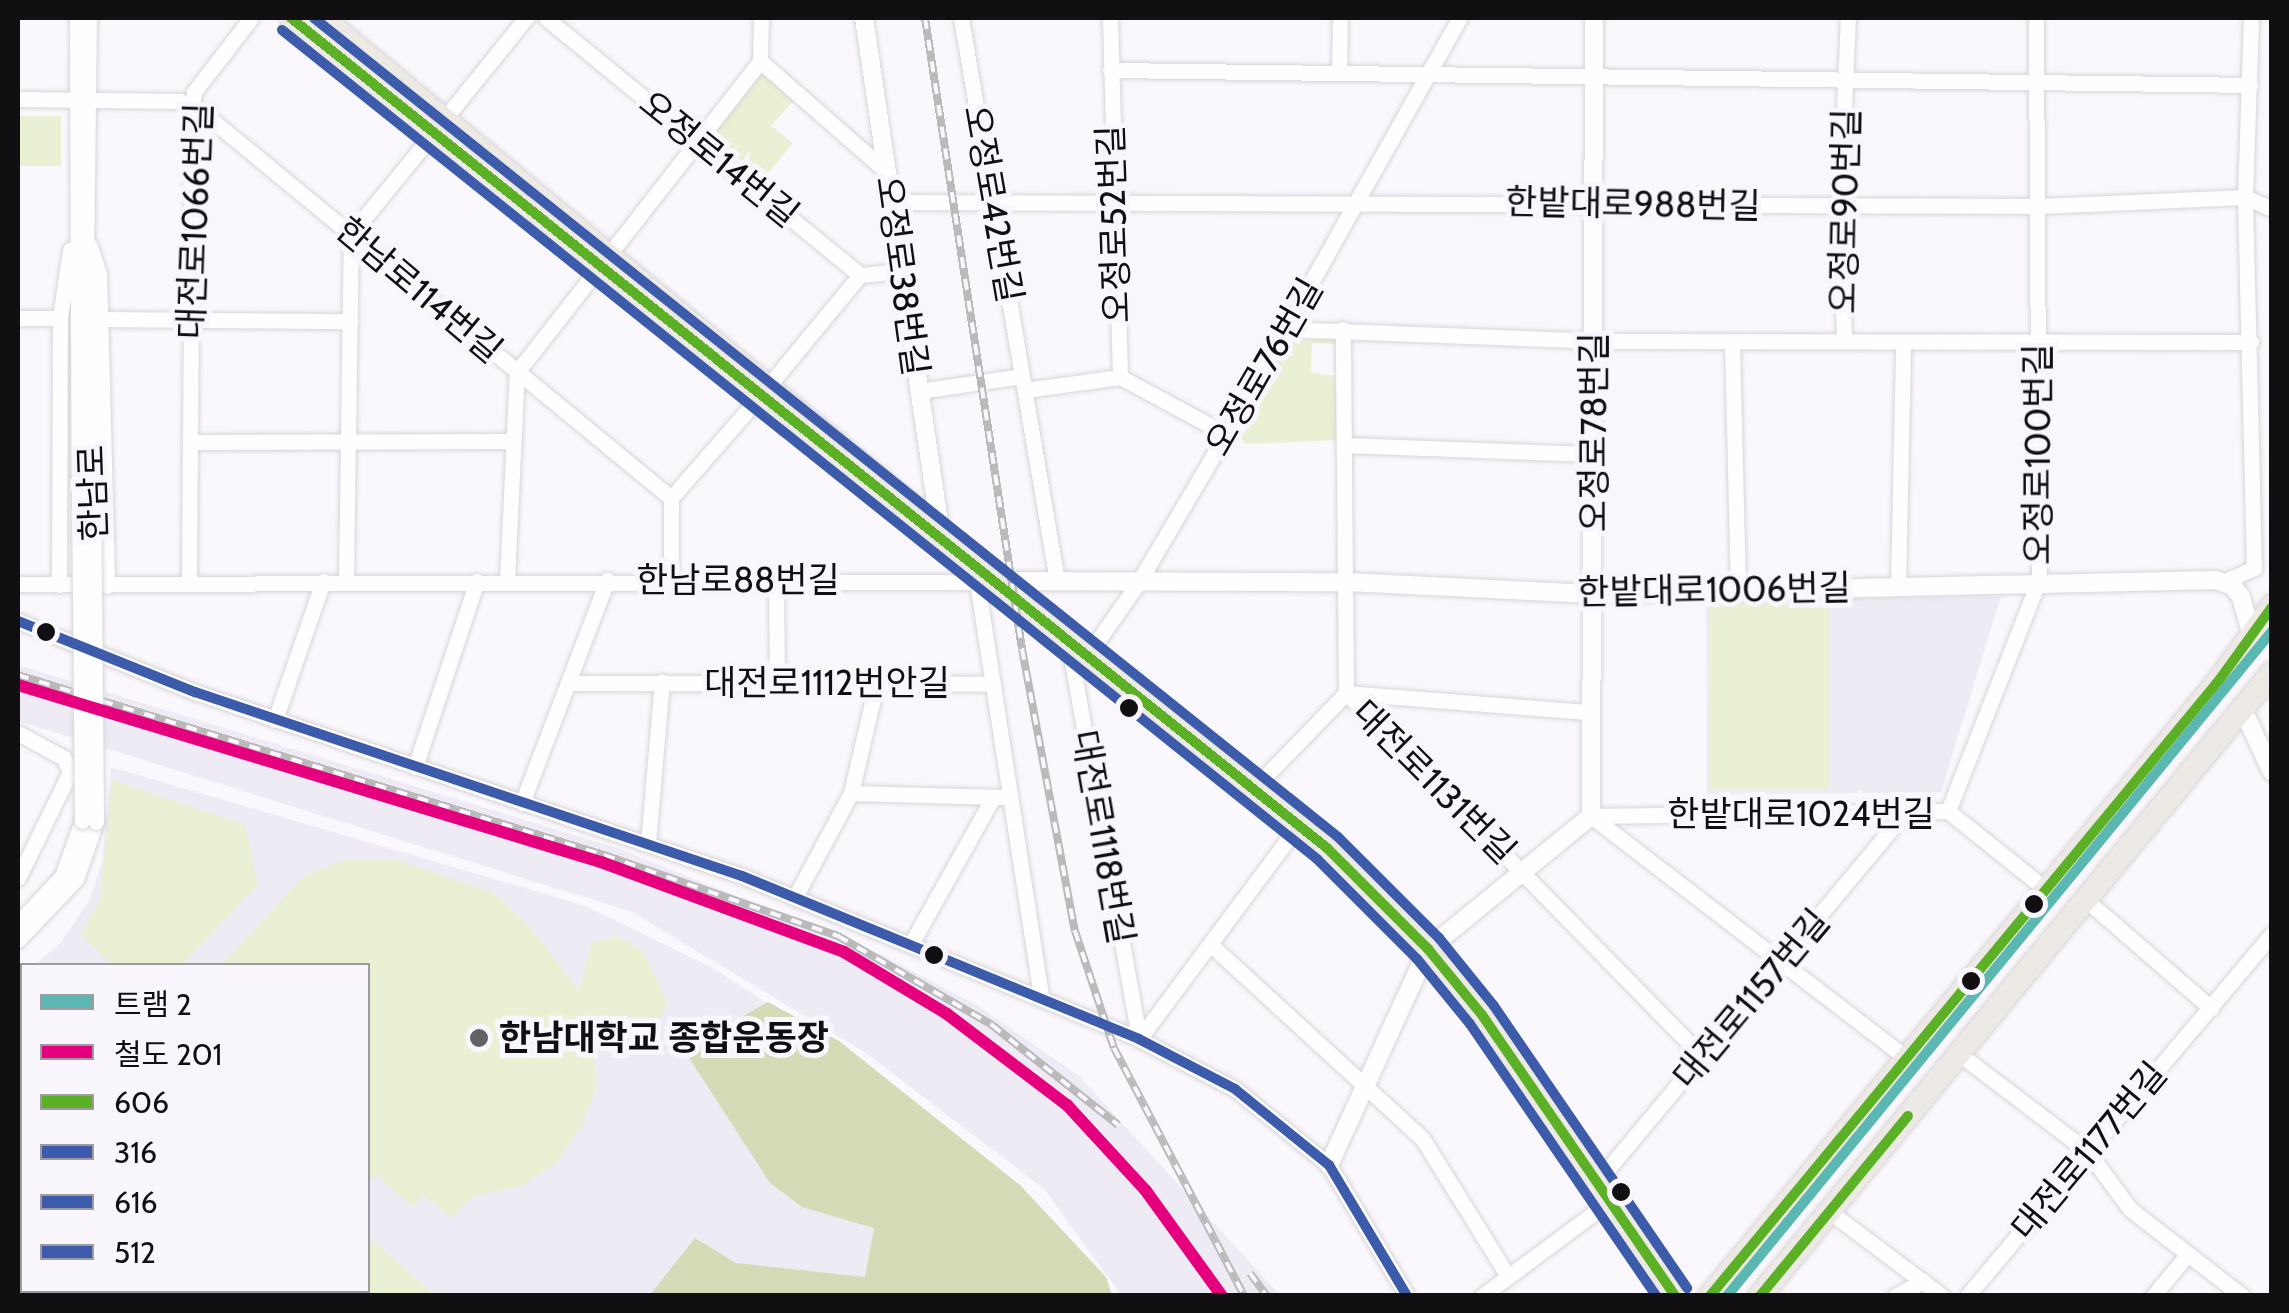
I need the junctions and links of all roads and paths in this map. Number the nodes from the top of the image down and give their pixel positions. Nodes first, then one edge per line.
1 (77, 18) edge
2 (89, 18) edge
3 (251, 18) edge
4 (291, 18) edge
5 (322, 18) edge
6 (526, 18) edge
7 (546, 18) edge
8 (761, 18) edge
9 (864, 18) edge
10 (961, 18) edge
11 (1110, 18) edge
12 (1340, 18) edge
13 (1459, 18) edge
14 (1594, 18) edge
15 (1848, 18) edge
16 (2036, 18) edge
17 (2251, 18) edge
18 (760, 60) junction
19 (1110, 70) junction
20 (1339, 73) junction
21 (1428, 75) junction
22 (1596, 80) junction
23 (2038, 80) junction
24 (1846, 82) junction
25 (2250, 85) junction
26 (18, 99) edge
27 (83, 99) junction
28 (192, 105) junction
29 (441, 123) junction
30 (697, 141) junction
31 (886, 171) junction
32 (2246, 197) junction
33 (891, 202) junction
34 (992, 202) junction
35 (1110, 202) junction
36 (1360, 202) junction
37 (1596, 204) junction
38 (1840, 206) junction
39 (2040, 206) junction
40 (2272, 209) edge
41 (80, 234) junction
42 (351, 234) junction
43 (606, 259) junction
44 (900, 271) junction
45 (860, 275) junction
46 (18, 318) edge
47 (60, 318) junction
48 (100, 319) junction
49 (190, 320) junction
50 (350, 322) junction
51 (1285, 328) junction
52 (1343, 330) junction
53 (1844, 339) junction
54 (1594, 341) junction
55 (2250, 342) junction
56 (1732, 343) junction
57 (1903, 343) junction
58 (2038, 345) junction
59 (517, 372) junction
60 (1120, 377) junction
61 (1024, 383) junction
62 (765, 390) junction
63 (919, 392) junction
64 (1226, 434) junction
65 (190, 442) junction
66 (348, 442) junction
67 (512, 442) junction
68 (1345, 445) junction
69 (1594, 454) junction
70 (671, 498) junction
71 (941, 535) junction
72 (2272, 566) edge
73 (2254, 568) junction
74 (507, 580) junction
75 (607, 580) junction
76 (671, 580) junction
77 (776, 580) junction
78 (2039, 580) junction
79 (323, 581) junction
80 (346, 581) junction
81 (477, 581) junction
82 (189, 582) junction
83 (988, 582) junction
84 (1057, 582) junction
85 (1346, 582) junction
86 (2225, 582) junction
87 (1138, 583) junction
88 (18, 584) edge
89 (58, 585) junction
90 (107, 586) junction
91 (1898, 587) junction
92 (1738, 590) junction
93 (1593, 594) junction
94 (2272, 606) edge
95 (18, 621) edge
96 (1067, 636) junction
97 (2252, 636) junction
98 (1089, 653) junction
99 (2272, 673) edge
100 (877, 681) junction
101 (662, 682) junction
102 (776, 682) junction
103 (568, 683) junction
104 (993, 684) junction
105 (1346, 693) junction
106 (2243, 710) junction
107 (1587, 712) junction
108 (274, 720) junction
109 (18, 733) edge
110 (415, 767) junction
111 (2272, 772) edge
112 (1255, 787) junction
113 (851, 792) junction
114 (1002, 797) junction
115 (522, 802) junction
116 (1948, 810) junction
117 (1904, 814) junction
118 (1591, 816) junction
119 (89, 821) junction
120 (1299, 824) junction
121 (648, 844) junction
122 (1522, 872) junction
123 (18, 878) edge
124 (2044, 888) junction
125 (795, 897) junction
126 (2085, 899) junction
127 (20, 916) edge
128 (2272, 934) edge
129 (18, 940) edge
130 (910, 944) junction
131 (1210, 944) junction
132 (1428, 950) junction
133 (1778, 965) junction
134 (1040, 995) junction
135 (2211, 1008) junction
136 (1138, 1039) junction
137 (1958, 1054) junction
138 (1703, 1057) junction
139 (1906, 1058) junction
140 (1366, 1080) junction
141 (2088, 1151) junction
142 (1329, 1164) junction
143 (1604, 1192) junction
144 (1830, 1212) junction
145 (2187, 1255) junction
146 (1508, 1276) junction
147 (1923, 1282) junction
148 (1766, 1293) edge
149 (1407, 1296) edge
150 (1482, 1296) edge
151 (1675, 1296) edge
152 (1710, 1296) edge
153 (1895, 1296) edge
154 (1942, 1296) edge
155 (1967, 1296) edge
156 (2153, 1296) edge
157 (2242, 1296) edge

1 - 27 street, 한남로
2 - 27 street, 한남로
3 - 28 street, 대전로1066번길
4 - 29 main road
5 - 29 main road
6 - 29 street
7 - 30 street, 오정로14번길
8 - 18 street
9 - 31 street, 오정로38번길
10 - 34 street, 오정로42번길
11 - 19 street, 오정로52번길
12 - 20 street
13 - 21 street, 오정로76번길
14 - 22 street, 오정로78번길
15 - 24 street, 오정로90번길
16 - 23 street, 오정로100번길
17 - 25 street
18 - 30 street
18 - 31 street
19 - 20 street
19 - 35 street, 오정로52번길
20 - 21 street
21 - 22 street
21 - 36 street, 오정로76번길
22 - 24 street
22 - 37 street, 오정로78번길
23 - 24 street, 오정로90번길
23 - 25 street
23 - 39 street, 오정로100번길
24 - 38 street, 오정로90번길
25 - 32 street
26 - 27 street
27 - 28 street
27 - 41 street, 한남로
28 - 42 street, 한남로114번길
28 - 49 street, 대전로1066번길
29 - 42 street
29 - 43 main road
30 - 43 street
30 - 45 street, 오정로14번길
31 - 33 street, 오정로38번길
32 - 39 street, 한밭대로988번길
32 - 40 street, 한밭대로988번길
32 - 55 street
33 - 34 street, 한밭대로988번길
33 - 44 street, 오정로38번길
34 - 35 street, 한밭대로988번길
34 - 61 street, 오정로42번길
35 - 36 street, 한밭대로988번길
35 - 60 street, 오정로52번길
36 - 37 street, 한밭대로988번길
36 - 51 street, 오정로76번길
37 - 38 street, 한밭대로988번길
37 - 54 street, 오정로78번길
38 - 39 street, 한밭대로988번길
38 - 53 street, 오정로90번길
39 - 58 street, 오정로100번길
41 - 47 street
41 - 48 street
41 - 119 street, 한남로, bridge
42 - 50 street
42 - 59 street, 한남로114번길
43 - 59 street
43 - 62 main road
44 - 45 street
44 - 63 street, 오정로38번길
45 - 62 street
46 - 47 street
47 - 89 street
48 - 49 street
48 - 90 street
49 - 50 street
49 - 65 street, 대전로1066번길
50 - 66 street
51 - 52 street
51 - 64 street, 오정로76번길
52 - 54 street
52 - 68 street, 대전로1131번길
53 - 56 street
53 - 57 street
54 - 56 street
54 - 69 street, 오정로78번길
55 - 58 street
55 - 73 street
56 - 92 street
57 - 58 street
57 - 91 street
58 - 78 street, 오정로100번길
59 - 67 street
59 - 70 street, 한남로114번길
60 - 61 street
60 - 64 street
61 - 63 street
61 - 84 street, 오정로42번길
62 - 70 street
62 - 71 main road
63 - 71 street, 오정로38번길
64 - 87 street, 오정로76번길
65 - 66 street
65 - 82 street, 대전로1066번길
66 - 67 street
66 - 80 street
67 - 74 street
68 - 69 street
68 - 85 street, 대전로1131번길
69 - 93 street, 오정로78번길
70 - 76 street
71 - 83 main road
72 - 73 street
73 - 86 street
74 - 75 street, 한남로88번길
74 - 81 street, 한남로88번길
75 - 76 street, 한남로88번길
75 - 103 street
76 - 77 street, 한남로88번길
77 - 83 street, 한남로88번길
77 - 102 street
78 - 86 street, 한밭대로1006번길
78 - 91 street, 한밭대로1006번길
78 - 116 street, 오정로100번길
79 - 80 street, 한남로88번길
79 - 82 street, 한남로88번길
79 - 108 street
80 - 81 street, 한남로88번길
81 - 110 street
82 - 90 street, 한남로88번길
83 - 84 street, 한밭대로1006번길
83 - 96 main road
83 - 104 street
84 - 87 street, 한밭대로1006번길
85 - 87 street, 한밭대로1006번길
85 - 93 street, 한밭대로1006번길
85 - 105 street, 대전로1131번길
86 - 97 street
87 - 98 street, 오정로76번길
88 - 89 street, 한남로88번길
89 - 90 street, 한남로88번길
91 - 92 street, 한밭대로1006번길
92 - 93 street, 한밭대로1006번길
93 - 107 street, 오정로78번길
94 - 97 main road
95 - 108 street
96 - 98 main road
96 - 136 street, 대전로1118번길
97 - 124 main road
98 - 112 main road
99 - 106 main road
100 - 102 street, 대전로1112번안길
100 - 104 street, 대전로1112번안길
100 - 113 street
101 - 102 street, 대전로1112번안길
101 - 103 street, 대전로1112번안길
101 - 121 street, 대전로1112번안길
103 - 115 street
104 - 114 street
105 - 107 street, 대전로1131번길
105 - 112 street, 대전로1131번길
105 - 122 street, 대전로1131번길
106 - 111 street
106 - 126 main road
107 - 118 street, 오정로78번길
108 - 110 street
109 - 123 street
110 - 115 street
112 - 120 main road
113 - 114 street
113 - 125 street
114 - 130 street
114 - 134 street
115 - 121 street
116 - 117 street, 한밭대로1024번길
116 - 124 street, 한밭대로1024번길
117 - 118 street, 한밭대로1024번길
117 - 133 street, 대전로1157번길
118 - 122 street
118 - 133 street
119 - 127 street, 한남로
119 - 129 street, 한남로
120 - 131 street
120 - 132 main road
121 - 125 street
122 - 132 street
122 - 138 street
124 - 139 main road
125 - 130 street
126 - 135 street
126 - 137 main road
128 - 135 street, 대전로1177번길
130 - 134 street
131 - 136 street
131 - 140 street
132 - 140 street
132 - 143 main road
133 - 138 street, 대전로1157번길
133 - 139 street
134 - 136 street
135 - 141 street, 대전로1177번길
136 - 142 street
137 - 141 street
137 - 144 main road
138 - 143 street, 대전로1157번길
139 - 152 main road
140 - 142 street
140 - 146 street
141 - 145 street
141 - 155 street, 대전로1177번길
142 - 149 street
143 - 146 street, 대전로1157번길
143 - 151 main road
144 - 147 street
144 - 148 main road
145 - 156 street
145 - 157 street
146 - 150 street, 대전로1157번길
147 - 153 street
147 - 154 street

